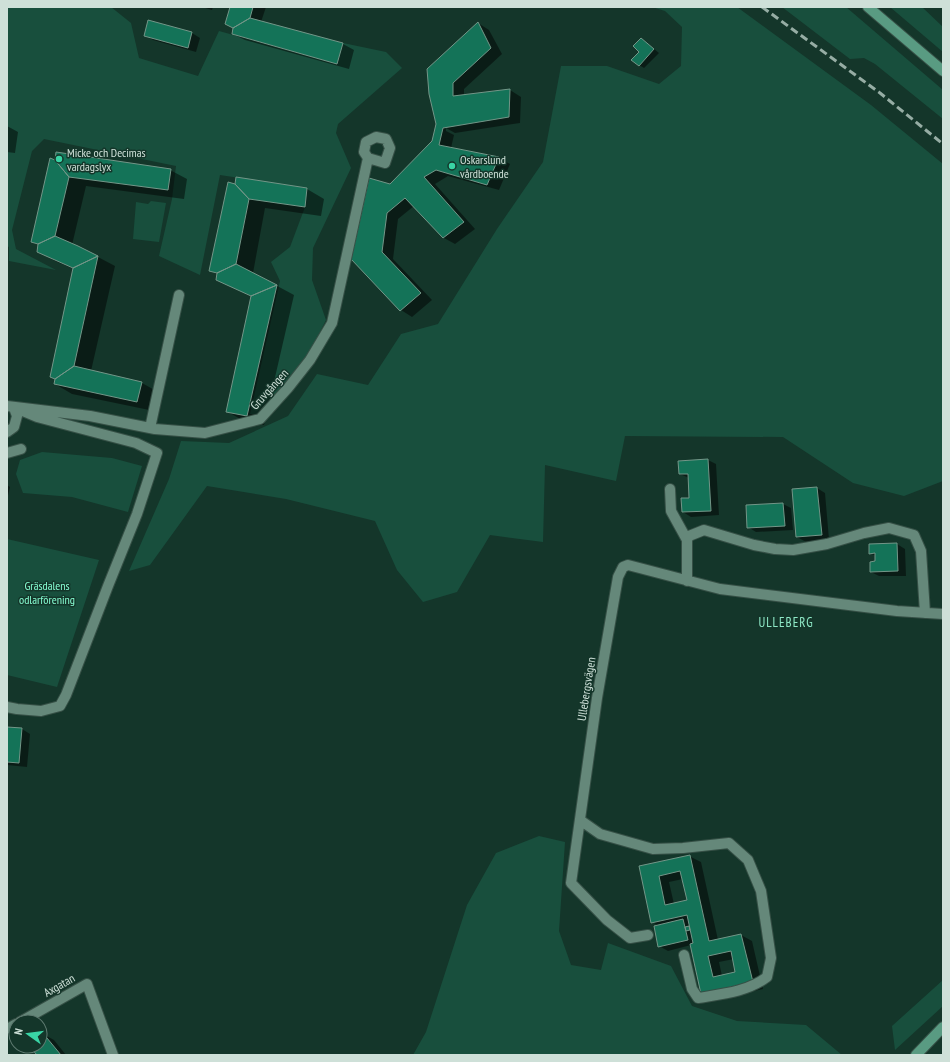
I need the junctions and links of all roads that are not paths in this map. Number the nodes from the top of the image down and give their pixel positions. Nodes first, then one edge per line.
1 (868, 7) edge
2 (943, 71) edge
3 (368, 158) dead end
4 (179, 295) dead end
5 (11, 407) edge
6 (150, 428) junction
7 (7, 432) edge
8 (21, 450) dead end
9 (7, 454) edge
10 (670, 489) dead end
11 (687, 540) junction
12 (687, 581) junction
13 (925, 613) junction
14 (943, 614) edge
15 (7, 707) edge
16 (580, 820) junction
17 (648, 935) dead end
18 (684, 955) dead end
19 (34, 1014) edge
20 (943, 1027) edge
21 (113, 1055) edge
22 (916, 1055) edge

1 - 2 main road
3 - 6 street, Gruvgången
4 - 6 street
5 - 6 street, Gruvgången
5 - 7 street
5 - 15 street
8 - 9 street
10 - 11 street
11 - 12 street
11 - 13 street
12 - 13 street, Ullebergsvägen
12 - 16 street, Ullebergsvägen
13 - 14 street, Ullebergsvägen
16 - 17 street, Ullebergsvägen
16 - 18 street
19 - 21 street, Axgatan
20 - 22 main road

